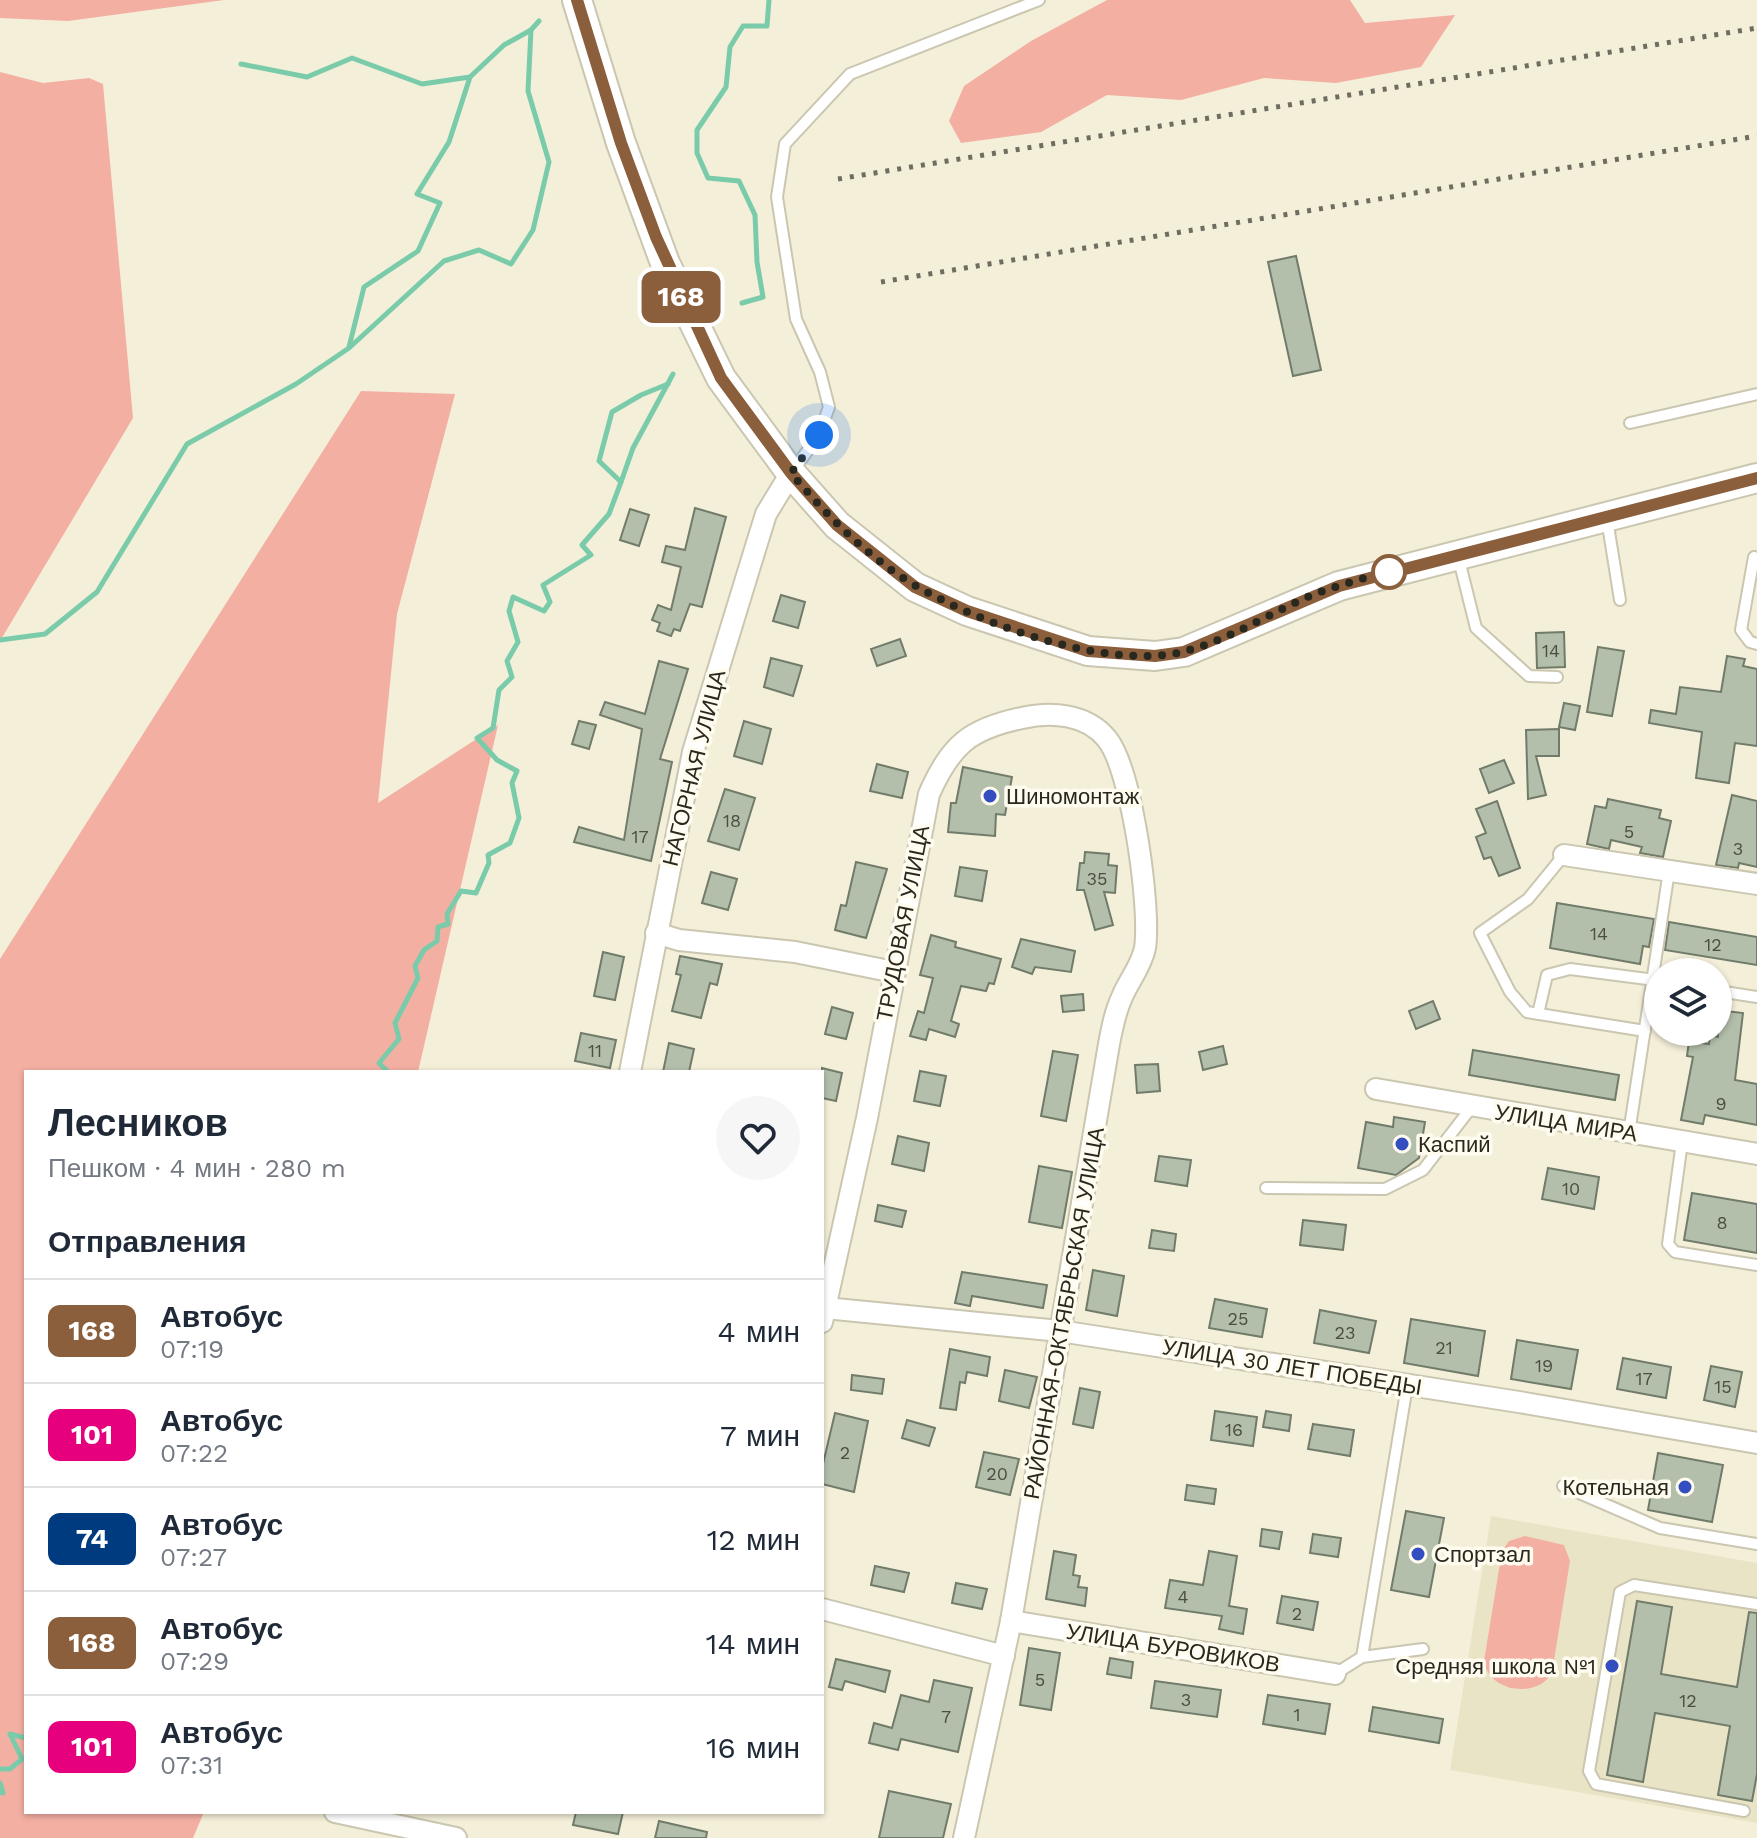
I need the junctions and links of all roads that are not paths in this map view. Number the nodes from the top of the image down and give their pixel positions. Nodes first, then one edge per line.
1 (577, 0) edge
2 (1039, 0) edge
3 (1757, 394) edge
4 (1630, 423) dead end
5 (791, 473) junction
6 (1757, 478) edge
7 (1607, 516) junction
8 (1757, 543) edge
9 (1457, 554) junction
10 (1755, 558) edge
11 (1620, 600) dead end
12 (1757, 644) edge
13 (1557, 677) dead end
14 (1126, 791) joint
15 (1564, 855) joint
16 (1669, 871) junction
17 (1757, 884) edge
18 (656, 933) junction
19 (1658, 958) edge
20 (894, 972) junction
21 (1644, 979) edge
22 (1732, 993) edge
23 (1757, 997) edge
24 (1538, 1014) junction
25 (1644, 1031) edge
26 (1644, 1037) edge
27 (630, 1070) edge
28 (1376, 1089) dead end
29 (1471, 1108) junction
30 (1629, 1133) junction
31 (1682, 1142) junction
32 (1757, 1154) edge
33 (1266, 1188) dead end
34 (1757, 1265) edge
35 (824, 1310) edge
36 (824, 1315) edge
37 (1060, 1331) junction
38 (1407, 1386) junction
39 (1757, 1443) edge
40 (1563, 1486) dead end
41 (1757, 1544) edge
42 (1757, 1604) edge
43 (824, 1610) edge
44 (1011, 1621) junction
45 (1423, 1649) dead end
46 (1004, 1656) junction
47 (1362, 1657) junction
48 (1335, 1674) joint
49 (1744, 1811) dead end
50 (344, 1814) edge
51 (456, 1838) edge
52 (964, 1838) edge

1 - 5 main road
2 - 5 lane
3 - 4 lane
5 - 9 main road
5 - 18 street, НАГОРНАЯ УЛИЦА
6 - 7 main road
7 - 9 main road
7 - 11 lane
8 - 10 lane
9 - 13 lane
10 - 12 lane
14 - 20 street, ТРУДОВАЯ УЛИЦА
14 - 37 street, РАЙОННАЯ-ОКТЯБРЬСКАЯ УЛИЦА
15 - 16 street
15 - 24 lane
16 - 17 street
16 - 19 lane
18 - 20 street
18 - 27 street, НАГОРНАЯ УЛИЦА
20 - 35 street, ТРУДОВАЯ УЛИЦА
21 - 24 lane
22 - 23 lane
24 - 25 lane
26 - 30 lane
28 - 29 street, УЛИЦА МИРА
29 - 30 street, УЛИЦА МИРА
29 - 33 lane
30 - 31 street, УЛИЦА МИРА
31 - 32 street, УЛИЦА МИРА
31 - 34 lane
36 - 37 street, УЛИЦА 30 ЛЕТ ПОБЕДЫ
37 - 38 street, УЛИЦА 30 ЛЕТ ПОБЕДЫ
37 - 44 street, РАЙОННАЯ-ОКТЯБРЬСКАЯ УЛИЦА
38 - 39 street, УЛИЦА 30 ЛЕТ ПОБЕДЫ
38 - 47 lane
40 - 41 lane
42 - 49 lane
43 - 46 street
44 - 46 street, РАЙОННАЯ-ОКТЯБРЬСКАЯ УЛИЦА
44 - 48 street, УЛИЦА БУРОВИКОВ
45 - 47 lane
46 - 52 street, РАЙОННАЯ-ОКТЯБРЬСКАЯ УЛИЦА
47 - 48 lane
50 - 51 street

